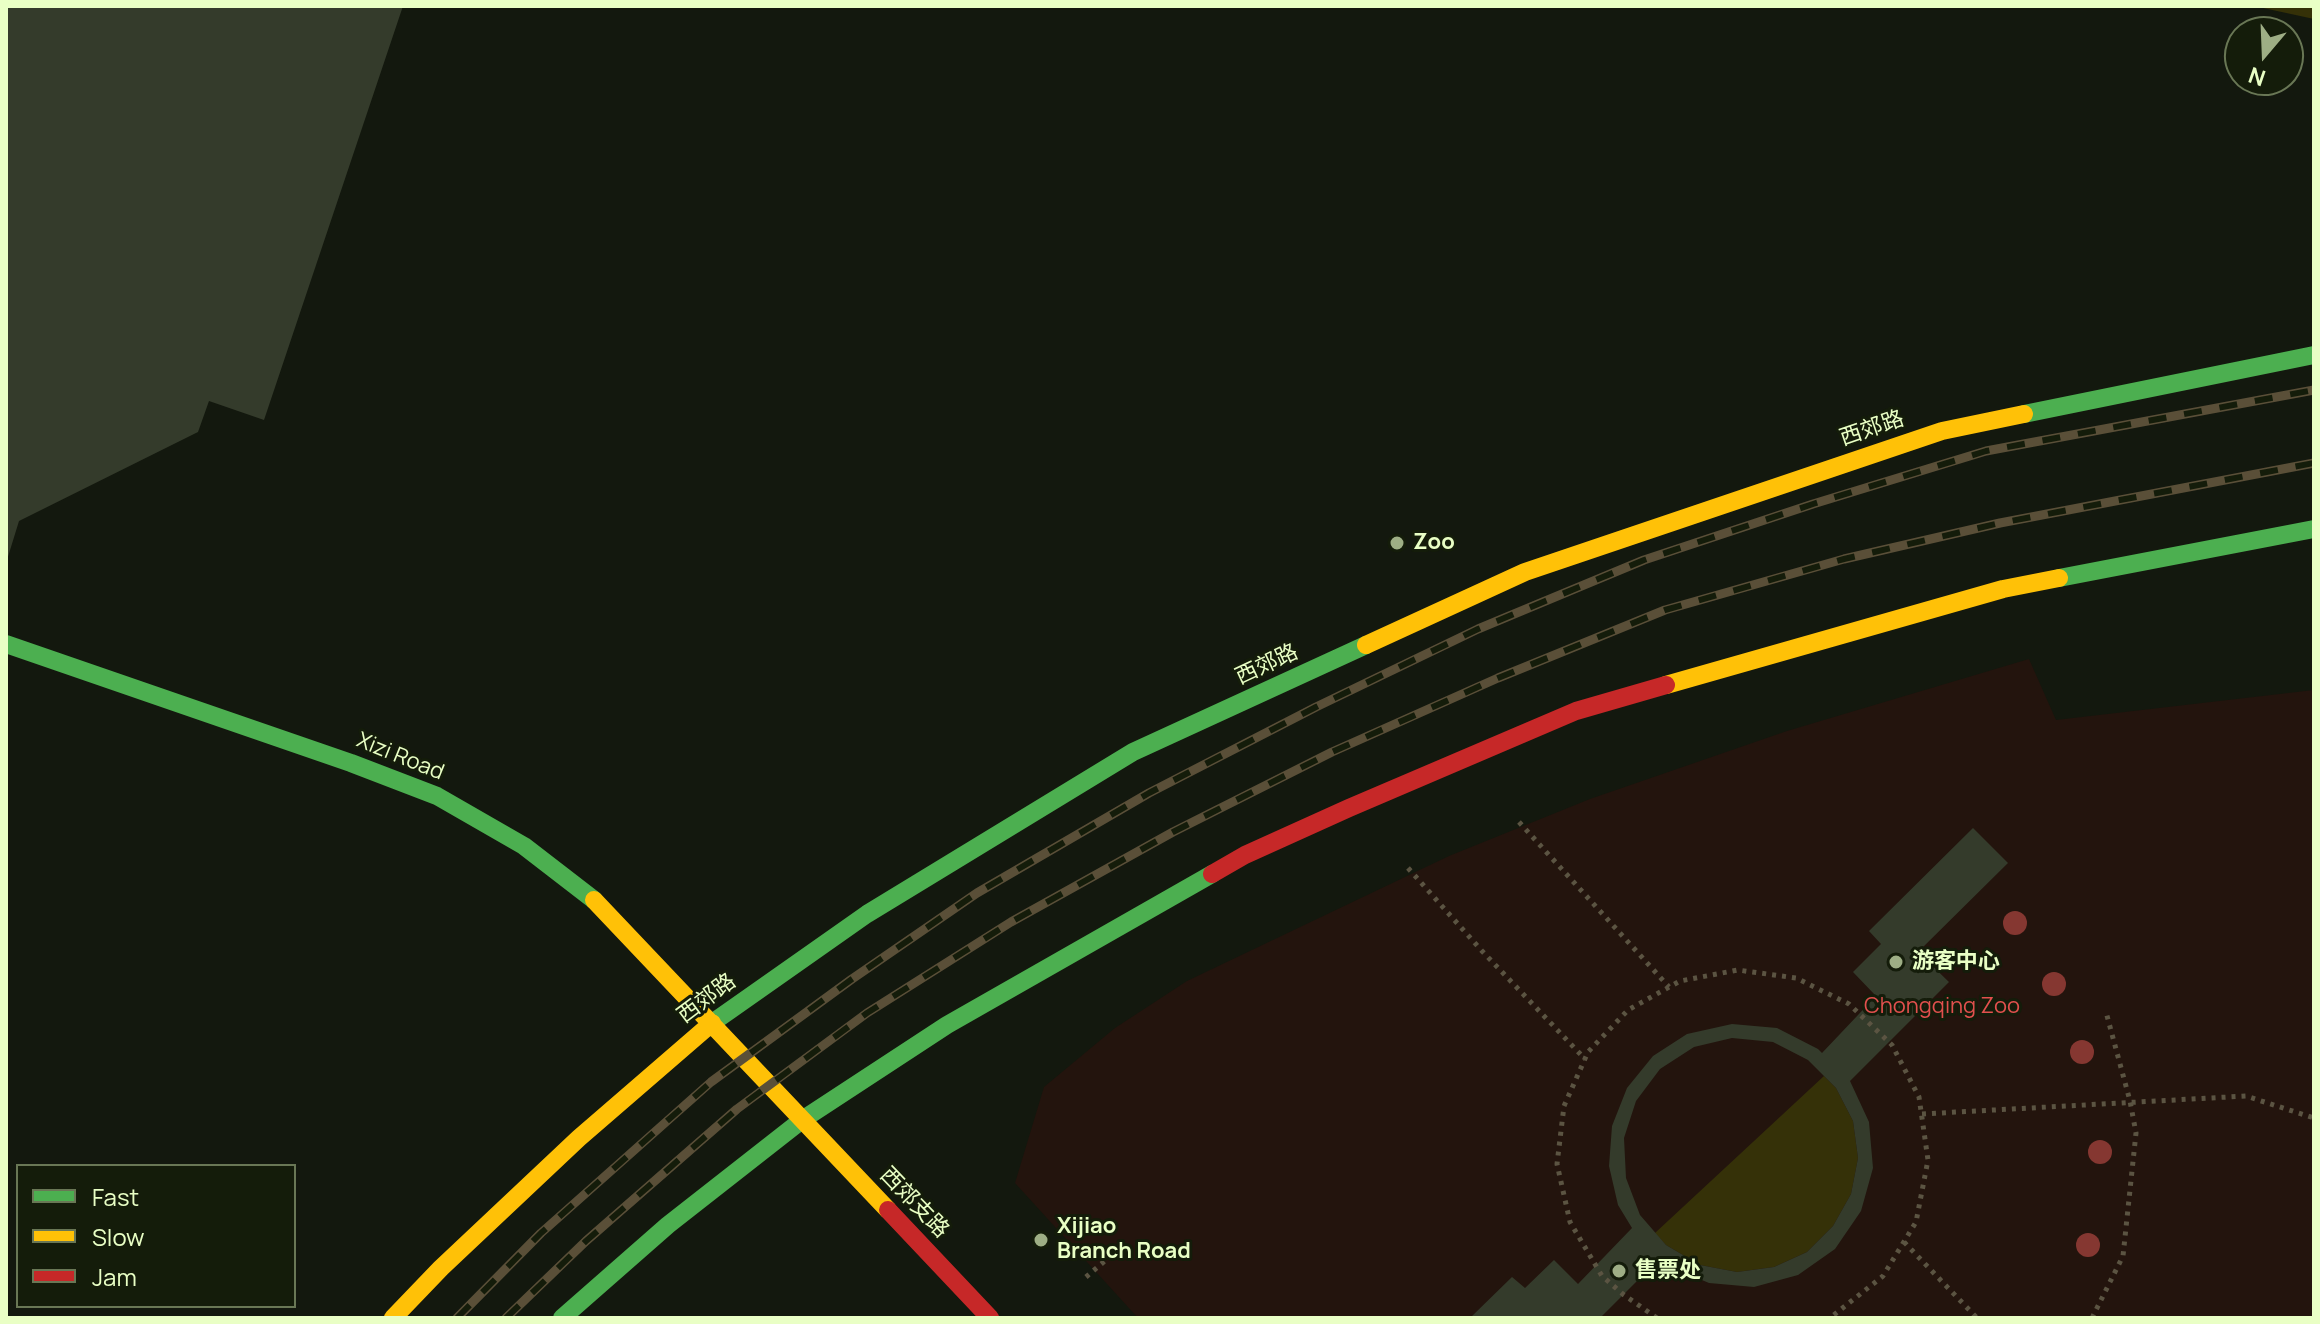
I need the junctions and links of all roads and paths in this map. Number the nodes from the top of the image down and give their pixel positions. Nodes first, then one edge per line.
1 (2314, 355) edge
2 (2314, 529) edge
3 (6, 644) edge
4 (1519, 822) dead end
5 (1408, 868) dead end
6 (1669, 987) junction
7 (2106, 1012) dead end
8 (712, 1023) junction
9 (1585, 1059) junction
10 (2130, 1101) junction
11 (1922, 1114) junction
12 (2314, 1118) edge
13 (802, 1120) junction
14 (1904, 1242) junction
15 (1120, 1248) dead end
16 (1086, 1277) dead end
17 (393, 1318) edge
18 (562, 1318) edge
19 (990, 1318) edge
20 (1657, 1318) edge
21 (1830, 1318) edge
22 (1977, 1318) edge
23 (2092, 1318) edge

1 - 8 main road, 西郊路
2 - 13 main road
3 - 8 main road, Xizi Road
4 - 6 path
5 - 9 path
6 - 9 path
6 - 11 path
7 - 10 path
8 - 13 main road, Xizi Road
8 - 17 main road, 西郊路
9 - 20 path
10 - 11 path
10 - 12 path
10 - 23 path
11 - 14 path
13 - 18 main road
13 - 19 main road, 西郊支路
14 - 21 path
14 - 22 path
15 - 16 path

